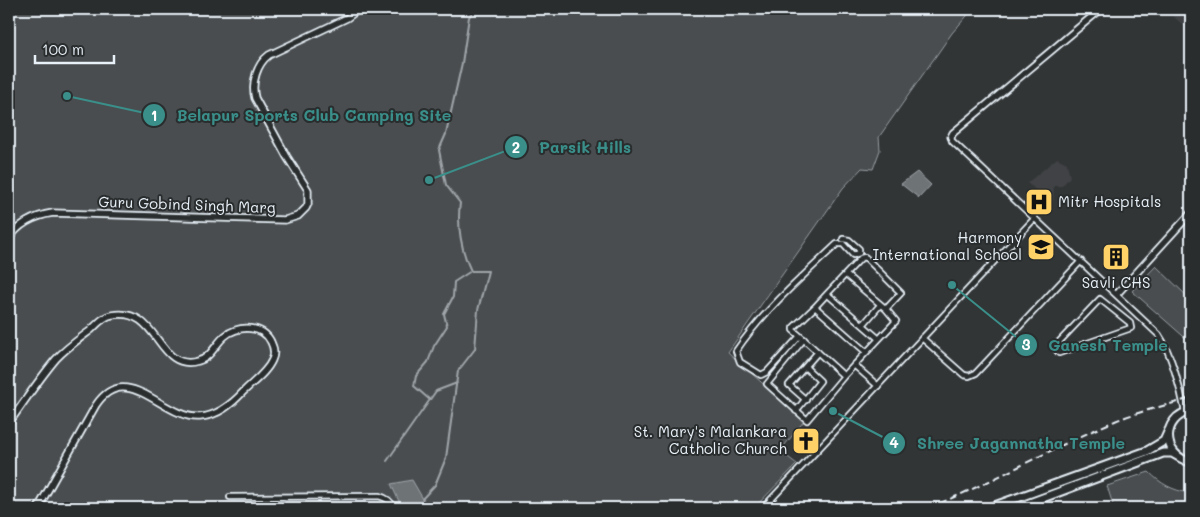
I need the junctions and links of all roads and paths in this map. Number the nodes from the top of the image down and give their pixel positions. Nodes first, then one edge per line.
1 (359, 9) edge
2 (1101, 9) edge
3 (951, 137) joint
4 (1191, 213) edge
5 (1035, 218) junction
6 (9, 239) edge
7 (843, 239) dead end
8 (1081, 261) junction
9 (846, 275) junction
10 (828, 294) junction
11 (1117, 294) junction
12 (880, 305) junction
13 (815, 307) junction
14 (886, 309) junction
15 (863, 325) junction
16 (1074, 327) joint
17 (802, 338) junction
18 (922, 338) junction
19 (879, 339) junction
20 (818, 352) junction
21 (866, 352) junction
22 (854, 365) junction
23 (804, 367) junction
24 (844, 376) junction
25 (878, 386) junction
26 (806, 400) junction
27 (796, 411) junction
28 (1188, 412) edge
29 (9, 422) edge
30 (1169, 430) junction
31 (1179, 457) junction
32 (1190, 462) edge
33 (230, 497) dead end
34 (38, 508) edge
35 (394, 508) edge
36 (763, 508) edge
37 (989, 508) edge
38 (1016, 508) edge

1 - 6 street, Guru Gobind Singh Marg
2 - 3 street
3 - 5 street
4 - 11 street
5 - 8 street
5 - 18 street
7 - 17 street
8 - 11 street
8 - 18 street
9 - 10 street
9 - 12 street
9 - 14 street
10 - 13 street
10 - 15 street
11 - 28 street
12 - 14 street
12 - 15 street
13 - 17 street
13 - 21 street
14 - 19 street
15 - 19 street
16 - 16 street
17 - 20 street
17 - 27 street
18 - 25 street
19 - 21 street
20 - 23 street
20 - 24 street
21 - 22 street
22 - 24 street
22 - 25 street
23 - 26 street
23 - 26 street
24 - 27 street
25 - 36 street
26 - 27 street
28 - 30 main road
29 - 34 street
30 - 31 main road
30 - 37 main road
31 - 32 main road
31 - 38 main road
33 - 35 street

